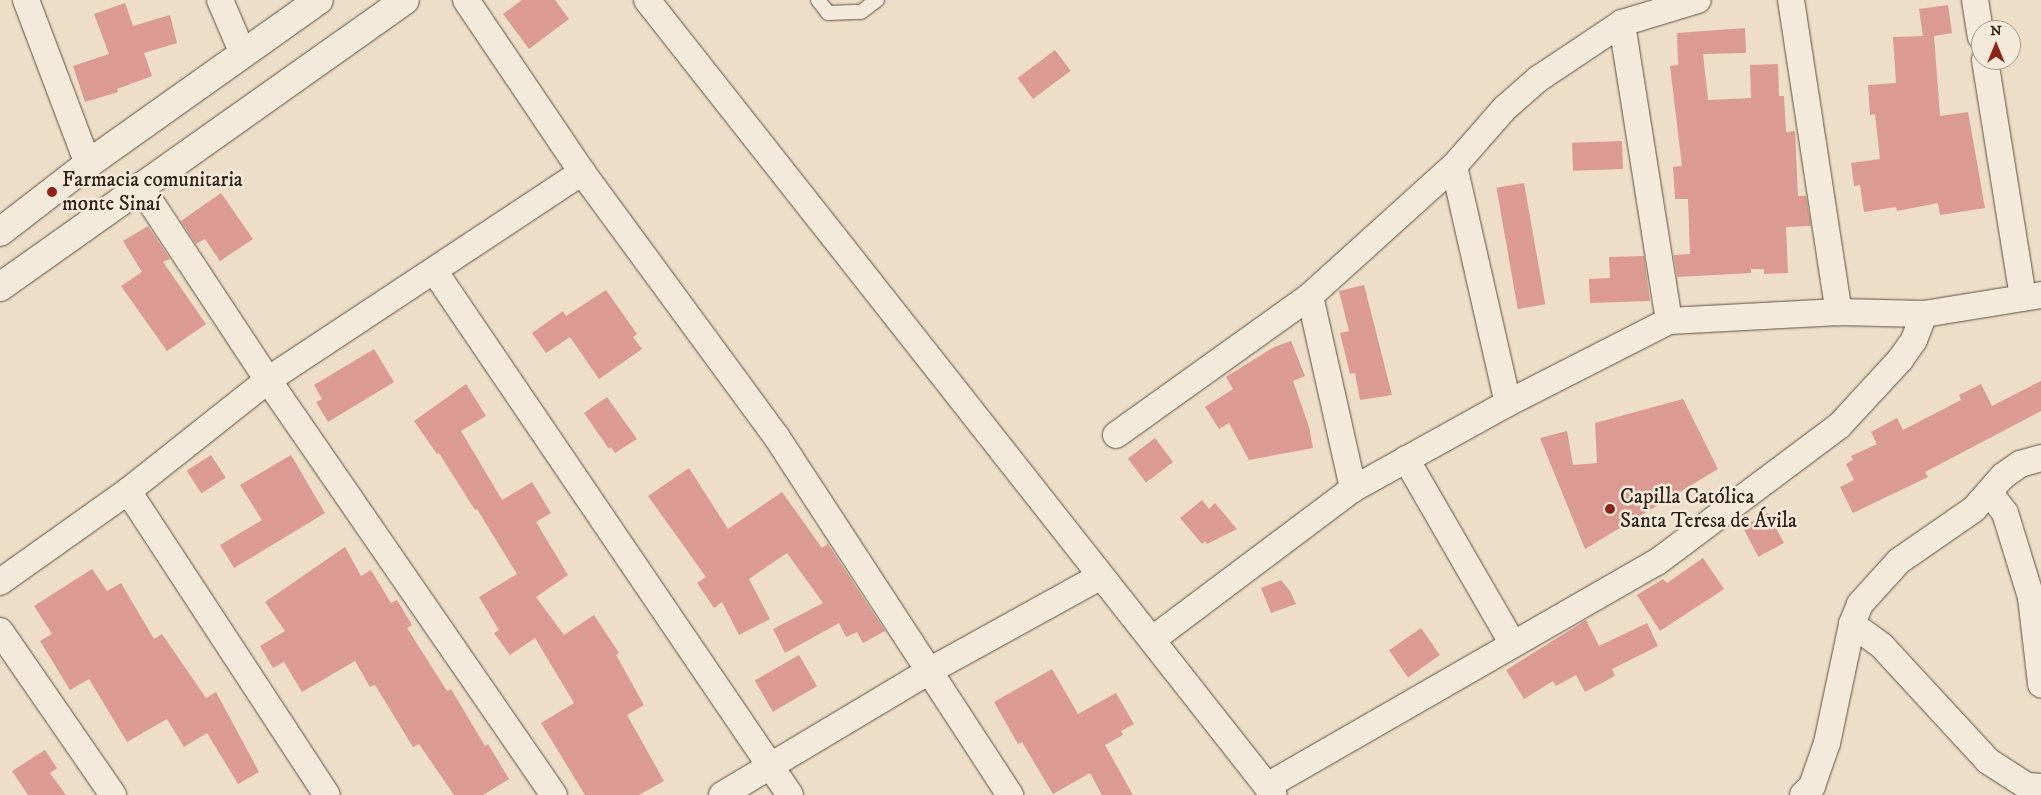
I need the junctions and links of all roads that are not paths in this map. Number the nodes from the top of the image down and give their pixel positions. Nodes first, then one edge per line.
1 (26, 0) edge
2 (220, 0) edge
3 (318, 0) edge
4 (404, 0) edge
5 (466, 0) edge
6 (647, 0) edge
7 (818, 0) edge
8 (877, 0) edge
9 (1698, 0) edge
10 (1791, 0) edge
11 (1975, 0) edge
12 (1978, 20) edge
13 (1622, 23) junction
14 (243, 54) junction
15 (1987, 70) edge
16 (88, 164) junction
17 (1454, 166) junction
18 (582, 172) junction
19 (140, 186) junction
20 (0, 232) edge
21 (435, 272) junction
22 (0, 287) edge
23 (1310, 296) junction
24 (2032, 296) edge
25 (1839, 312) junction
26 (1924, 314) junction
27 (1669, 320) junction
28 (268, 380) junction
29 (1508, 403) junction
30 (1116, 435) dead end
31 (2041, 458) edge
32 (1406, 459) junction
33 (1353, 489) junction
34 (128, 491) junction
35 (1990, 493) junction
36 (1101, 576) junction
37 (0, 582) edge
38 (1852, 624) junction
39 (0, 631) edge
40 (1153, 639) junction
41 (1514, 644) junction
42 (929, 671) junction
43 (2041, 684) edge
44 (771, 764) junction
45 (2041, 787) edge
46 (1271, 790) edge
47 (1813, 792) edge
48 (113, 795) edge
49 (327, 795) edge
50 (554, 795) edge
51 (722, 795) edge
52 (790, 795) edge
53 (1010, 795) edge

1 - 16 street
2 - 14 street
3 - 14 street
4 - 19 street
5 - 18 street
6 - 36 street
7 - 8 lane
9 - 13 street
10 - 25 street
11 - 12 street
13 - 17 street
13 - 27 street
14 - 16 street
15 - 24 street
16 - 20 street
17 - 23 street
17 - 29 street
18 - 21 street
18 - 42 street
19 - 22 street
19 - 28 street
21 - 28 street
21 - 44 street
23 - 30 street
23 - 33 street
24 - 26 street
25 - 26 street
25 - 27 street
26 - 41 street
27 - 29 street
28 - 34 street
28 - 50 street
29 - 32 street
31 - 35 street
32 - 33 street
32 - 41 street
33 - 40 street
34 - 37 street
34 - 49 street
35 - 38 street
35 - 43 street
36 - 40 street
36 - 42 street
38 - 45 street
38 - 47 street
39 - 48 street
40 - 46 street
41 - 46 street
42 - 44 street
42 - 53 street
44 - 51 street
44 - 52 street

